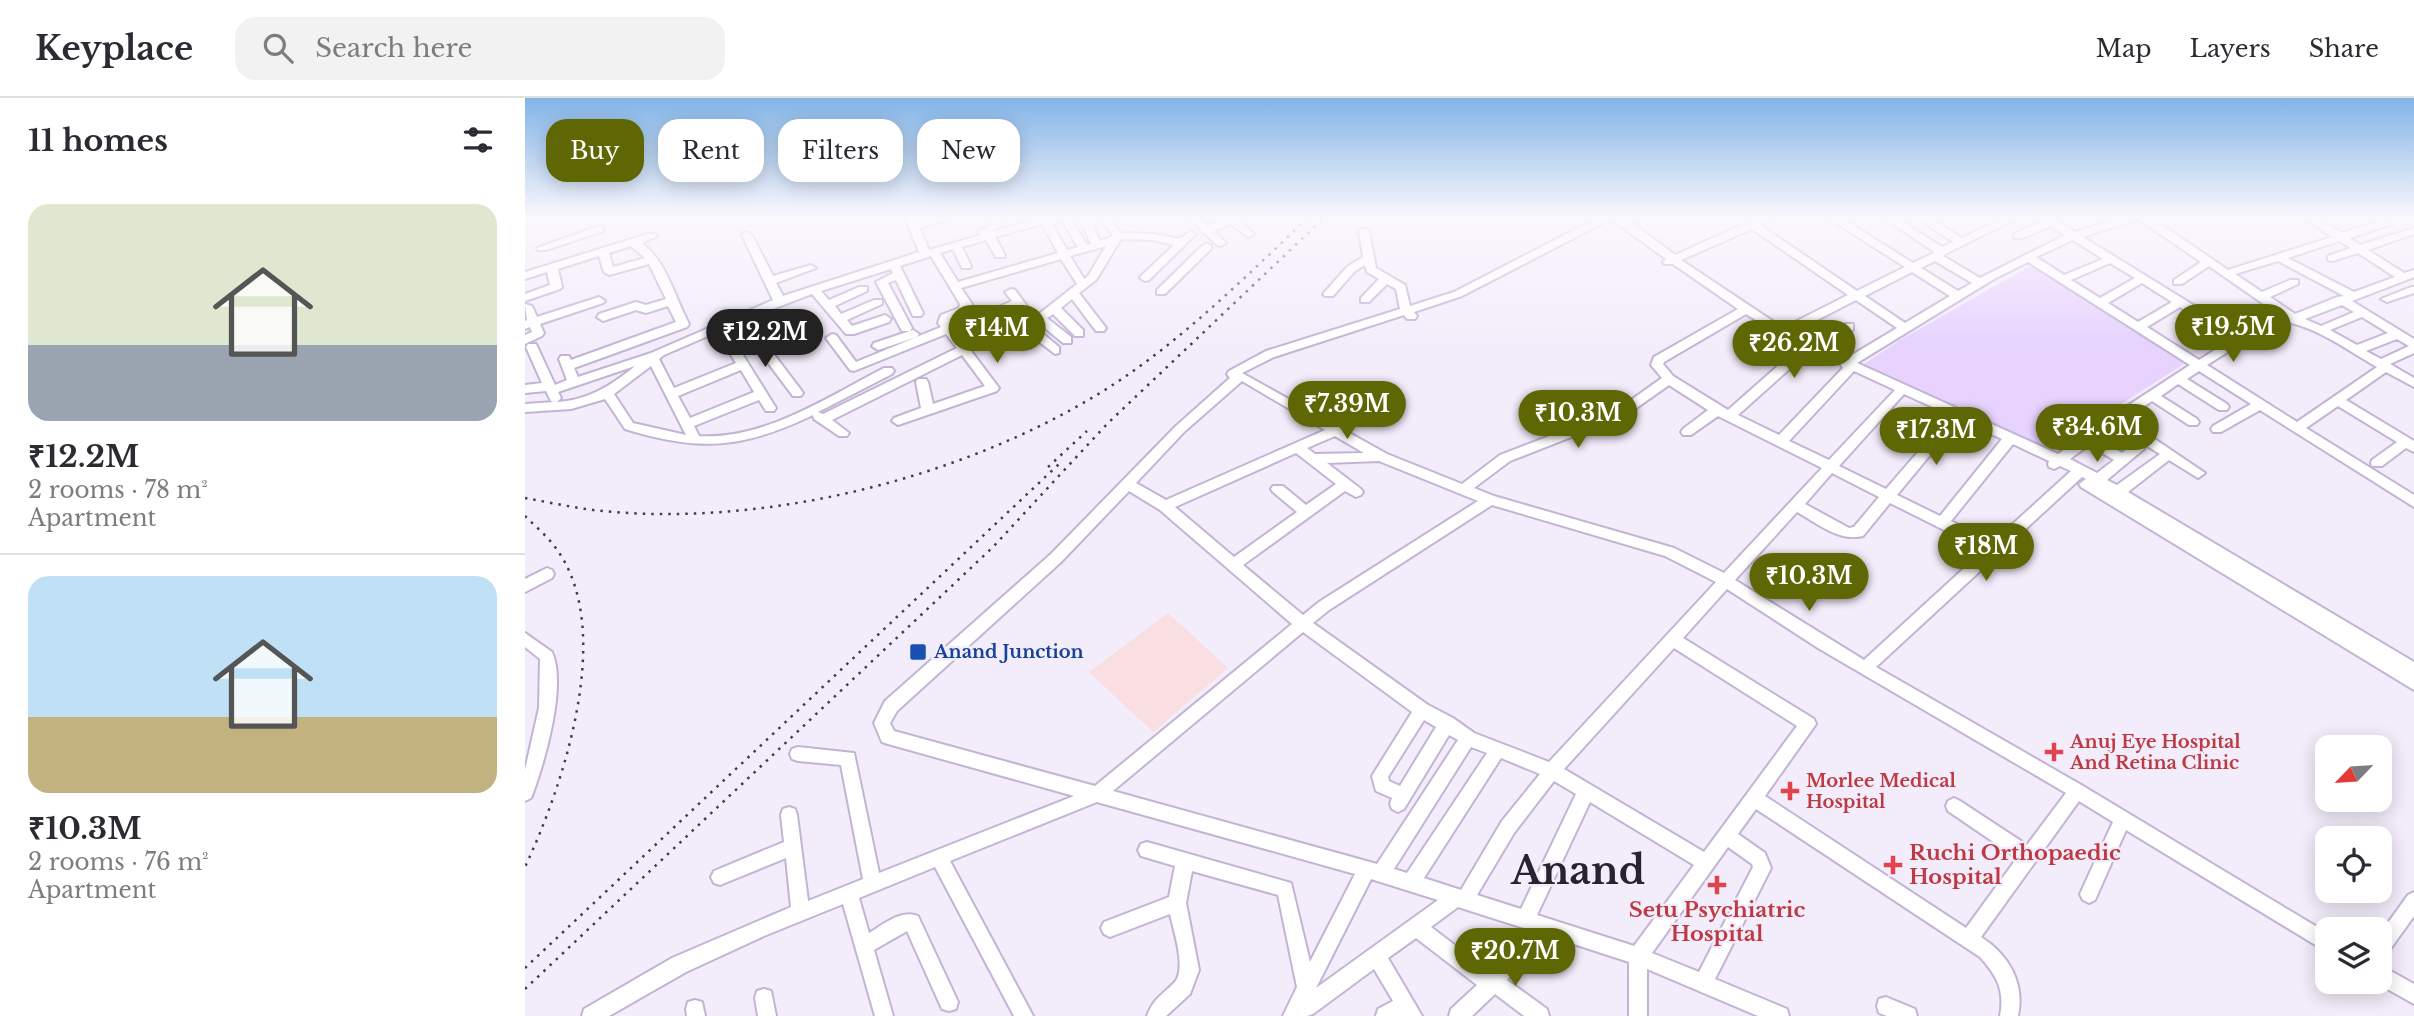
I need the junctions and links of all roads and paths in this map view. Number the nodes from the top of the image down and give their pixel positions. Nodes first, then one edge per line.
1 (1369, 258) edge
2 (565, 259) edge
3 (600, 259) edge
4 (759, 259) edge
5 (915, 259) edge
6 (934, 259) edge
7 (962, 259) edge
8 (1050, 259) edge
9 (1066, 259) edge
10 (1103, 259) edge
11 (1165, 259) edge
12 (1172, 259) edge
13 (1195, 259) edge
14 (1368, 259) edge
15 (1540, 259) edge
16 (1802, 259) edge
17 (1898, 259) edge
18 (1929, 259) edge
19 (1945, 259) edge
20 (2025, 259) edge
21 (2031, 259) edge
22 (2203, 259) edge
23 (2212, 259) edge
24 (2273, 259) edge
25 (2282, 259) edge
26 (2374, 259) edge
27 (651, 260) joint
28 (1670, 260) edge
29 (2109, 260) joint
30 (2208, 262) junction
31 (550, 263) junction
32 (1188, 265) junction
33 (965, 266) dead end
34 (811, 268) dead end
35 (1912, 268) junction
36 (897, 270) junction
37 (2231, 272) junction
38 (525, 276) edge
39 (2404, 277) edge
40 (1145, 278) dead end
41 (1387, 278) junction
42 (2063, 279) junction
43 (2140, 280) junction
44 (770, 281) junction
45 (2178, 282) dead end
46 (2294, 282) dead end
47 (1980, 283) junction
48 (1085, 285) junction
49 (955, 286) junction
50 (863, 289) dead end
51 (814, 290) junction
52 (2412, 291) edge
53 (1161, 292) dead end
54 (1075, 294) junction
55 (1329, 294) dead end
56 (1856, 296) junction
57 (1958, 296) junction
58 (2346, 297) junction
59 (525, 298) edge
60 (2265, 298) junction
61 (2387, 299) dead end
62 (1365, 300) dead end
63 (599, 301) dead end
64 (673, 302) junction
65 (780, 302) junction
66 (878, 302) dead end
67 (2100, 303) junction
68 (2179, 303) junction
69 (828, 305) junction
70 (966, 306) junction
71 (525, 307) edge
72 (1055, 309) junction
73 (1742, 312) junction
74 (2363, 312) junction
75 (917, 313) dead end
76 (1409, 314) junction
77 (603, 317) dead end
78 (740, 318) junction
79 (839, 318) junction
80 (885, 319) dead end
81 (2294, 319) junction
82 (681, 320) junction
83 (975, 320) junction
84 (1033, 321) junction
85 (530, 323) edge
86 (946, 326) junction
87 (1849, 327) dead end
88 (2138, 327) junction
89 (906, 328) dead end
90 (1100, 328) dead end
91 (1904, 328) junction
92 (2321, 330) junction
93 (1079, 333) dead end
94 (1782, 333) junction
95 (2398, 334) junction
96 (691, 338) junction
97 (832, 338) dead end
98 (1010, 338) dead end
99 (1067, 340) dead end
100 (2240, 340) junction
101 (878, 346) dead end
102 (2414, 346) edge
103 (732, 347) dead end
104 (965, 349) junction
105 (1804, 349) junction
106 (1055, 350) dead end
107 (2357, 350) junction
108 (529, 351) edge
109 (653, 356) junction
110 (743, 365) junction
111 (2199, 366) junction
112 (2383, 366) junction
113 (1847, 368) junction
114 (888, 372) dead end
115 (1240, 375) junction
116 (2410, 377) edge
117 (1669, 379) junction
118 (2179, 379) junction
119 (574, 382) junction
120 (922, 382) dead end
121 (551, 388) junction
122 (525, 389) edge
123 (607, 393) junction
124 (796, 393) dead end
125 (1898, 393) junction
126 (671, 394) junction
127 (761, 394) junction
128 (2153, 396) junction
129 (2337, 400) junction
130 (2260, 405) junction
131 (559, 406) junction
132 (2223, 407) dead end
133 (525, 408) edge
134 (770, 408) dead end
135 (809, 410) junction
136 (928, 411) junction
137 (1723, 413) junction
138 (1955, 417) junction
139 (823, 419) junction
140 (2116, 419) junction
141 (898, 421) dead end
142 (2193, 422) dead end
143 (686, 424) junction
144 (2297, 428) junction
145 (2217, 429) dead end
146 (1334, 431) junction
147 (1687, 432) dead end
148 (843, 433) dead end
149 (2089, 439) junction
150 (695, 440) junction
151 (2008, 441) junction
152 (1780, 442) junction
153 (2410, 445) edge
154 (2139, 446) dead end
155 (1297, 447) junction
156 (2169, 454) junction
157 (1382, 457) junction
158 (1313, 459) junction
159 (2123, 459) junction
160 (2057, 462) junction
161 (2377, 463) dead end
162 (1831, 466) junction
163 (2198, 472) dead end
164 (2078, 473) junction
165 (1132, 480) junction
166 (2098, 480) junction
167 (1278, 489) dead end
168 (1464, 489) junction
169 (2119, 491) junction
170 (1889, 495) junction
171 (1490, 500) junction
172 (2414, 502) edge
173 (1794, 504) junction
174 (1165, 506) junction
175 (1306, 512) junction
176 (1942, 523) junction
177 (1996, 550) junction
178 (1234, 564) junction
179 (547, 574) dead end
180 (1724, 580) junction
181 (525, 586) edge
182 (1303, 624) junction
183 (525, 639) edge
184 (1673, 639) junction
185 (1865, 667) junction
186 (2414, 670) edge
187 (2414, 683) edge
188 (1422, 710) junction
189 (1447, 723) junction
190 (1468, 738) junction
191 (1498, 749) junction
192 (798, 754) dead end
193 (1552, 771) junction
194 (2077, 791) junction
195 (1586, 792) junction
196 (525, 793) edge
197 (1098, 794) junction
198 (1753, 798) junction
199 (1954, 806) dead end
200 (789, 815) dead end
201 (2123, 819) junction
202 (1725, 835) junction
203 (793, 846) junction
204 (1147, 850) dead end
205 (2029, 857) junction
206 (939, 858) junction
207 (1185, 862) junction
208 (1706, 862) junction
209 (1374, 871) junction
210 (720, 877) dead end
211 (1411, 883) junction
212 (873, 885) junction
213 (849, 894) junction
214 (2089, 894) dead end
215 (1461, 898) junction
216 (2414, 901) edge
217 (1177, 903) junction
218 (801, 913) junction
219 (1533, 924) junction
220 (1417, 927) junction
221 (1110, 928) dead end
222 (2392, 932) edge
223 (2315, 936) edge
224 (1969, 939) junction
225 (864, 946) junction
226 (1376, 956) junction
227 (1637, 956) junction
228 (2392, 981) edge
229 (1493, 983) junction
230 (1703, 984) junction
231 (2414, 995) edge
232 (949, 1002) dead end
233 (1303, 1005) edge
234 (1886, 1006) dead end
235 (1409, 1010) edge
236 (591, 1016) edge
237 (884, 1016) edge
238 (1024, 1016) edge
239 (1156, 1016) edge
240 (1385, 1016) edge
241 (1458, 1016) edge
242 (1540, 1016) edge
243 (1638, 1016) edge
244 (1780, 1016) edge
245 (1907, 1016) edge
246 (2009, 1016) edge

1 - 41 street
2 - 31 street
3 - 27 street
4 - 44 street
5 - 36 street
6 - 49 street
7 - 33 street
8 - 49 street
9 - 48 street
10 - 48 street
11 - 40 street
12 - 32 street
13 - 32 street
14 - 55 street
15 - 76 street
16 - 56 street
17 - 35 street
18 - 35 street
19 - 47 street
20 - 47 street
21 - 42 street
22 - 30 street
23 - 37 street
24 - 37 street
25 - 58 street
26 - 39 street
27 - 64 street
28 - 73 street
29 - 42 street
29 - 43 street
30 - 45 street
30 - 60 street
31 - 38 street
31 - 59 street
32 - 53 street
34 - 44 street
35 - 56 street
35 - 57 street
36 - 51 street
36 - 75 street
36 - 89 street
37 - 60 street
39 - 52 street
39 - 58 street
41 - 62 street
41 - 76 street
42 - 67 street
43 - 67 street
43 - 68 street
44 - 65 street
46 - 60 street
47 - 57 street
48 - 54 street
49 - 70 street
50 - 69 street
51 - 65 street
51 - 69 street
52 - 61 street
54 - 72 street
54 - 90 street
56 - 91 street
56 - 94 street
57 - 91 street
58 - 74 street
58 - 81 street
60 - 81 street
63 - 85 street
64 - 77 street
64 - 82 street
65 - 78 street
66 - 79 street
67 - 88 street
68 - 88 street
68 - 100 street
69 - 79 street
70 - 83 street
70 - 86 street
71 - 85 street
72 - 84 street
72 - 93 street
73 - 94 street
73 - 105 street
73 - 117 street
74 - 92 street
74 - 95 street
76 - 115 street
78 - 96 street
78 - 124 street
79 - 80 street
81 - 92 street
81 - 100 street
82 - 96 street
82 - 119 street
83 - 84 street
83 - 84 street
84 - 98 street
84 - 99 street
84 - 106 street
85 - 108 street
86 - 97 street
86 - 101 street
86 - 104 street
87 - 105 street
88 - 111 street
91 - 113 street
92 - 107 street
94 - 105 street
95 - 102 street
95 - 107 street
96 - 109 street
100 - 111 street
102 - 112 street
103 - 110 street
104 - 136 street
104 - 139 street
105 - 113 street
105 - 137 street
107 - 112 street
108 - 121 street
109 - 119 street
109 - 123 street
109 - 126 street
110 - 126 street
110 - 127 street
111 - 118 street
111 - 130 street
112 - 116 street
112 - 129 street
113 - 125 street
113 - 152 street
113 - 160 street
114 - 135 street
115 - 146 street
115 - 165 street
117 - 137 street
117 - 168 street
118 - 128 street
118 - 132 street
119 - 121 street
120 - 136 street
121 - 122 street
121 - 131 street
123 - 131 street
123 - 150 street
125 - 138 street
125 - 162 street
126 - 143 street
127 - 134 street
127 - 143 street
128 - 140 street
128 - 142 street
129 - 144 street
129 - 153 street
130 - 144 street
130 - 145 street
131 - 133 street
135 - 139 street
135 - 150 street
136 - 141 street
137 - 147 street
137 - 152 street
138 - 151 street
138 - 170 street
139 - 148 street
140 - 149 street
140 - 156 street
143 - 150 street
144 - 172 street
146 - 155 street
146 - 157 street
149 - 159 street
149 - 160 street
151 - 160 street
151 - 176 street
152 - 162 street
153 - 161 street
154 - 159 street
155 - 158 street
155 - 174 street
156 - 163 street
156 - 169 street
157 - 158 street
157 - 168 street
158 - 175 street
159 - 166 street
160 - 164 street
162 - 170 street
162 - 173 street
164 - 166 street
164 - 177 street
164 - 187 street
165 - 174 street
165 - 197 street
166 - 169 street
167 - 175 street
168 - 171 street
169 - 186 street
170 - 173 street
170 - 176 street
171 - 180 street
171 - 182 street
173 - 180 street
174 - 178 street
175 - 178 street
176 - 177 street
177 - 185 street
178 - 182 street
179 - 181 street
180 - 184 street
180 - 185 street
182 - 188 street
182 - 197 street
183 - 196 street
184 - 193 street
184 - 198 street
185 - 194 street
188 - 189 street
188 - 189 street
189 - 190 street
190 - 191 street
190 - 209 street
191 - 193 street
191 - 211 street
192 - 212 street
193 - 195 street
193 - 215 street
194 - 201 street
194 - 205 street
195 - 208 street
195 - 219 street
197 - 206 street
197 - 209 street
198 - 202 street
198 - 224 street
199 - 205 street
200 - 203 street
201 - 214 street
201 - 223 street
202 - 208 street
202 - 230 street
203 - 210 street
203 - 218 street
204 - 207 street
205 - 224 street
206 - 212 street
206 - 238 street
207 - 217 street
207 - 233 street
208 - 227 street
209 - 211 street
209 - 233 street
211 - 215 street
212 - 213 street
213 - 218 street
213 - 225 street
215 - 219 street
215 - 220 street
216 - 222 street
217 - 221 street
217 - 239 street
218 - 236 street
219 - 227 street
219 - 229 street
220 - 226 street
220 - 229 street
224 - 246 street
225 - 232 street
225 - 237 street
226 - 233 street
226 - 235 street
227 - 230 street
227 - 243 street
228 - 231 street
229 - 241 street
229 - 242 street
230 - 244 street
234 - 245 street
235 - 240 street

